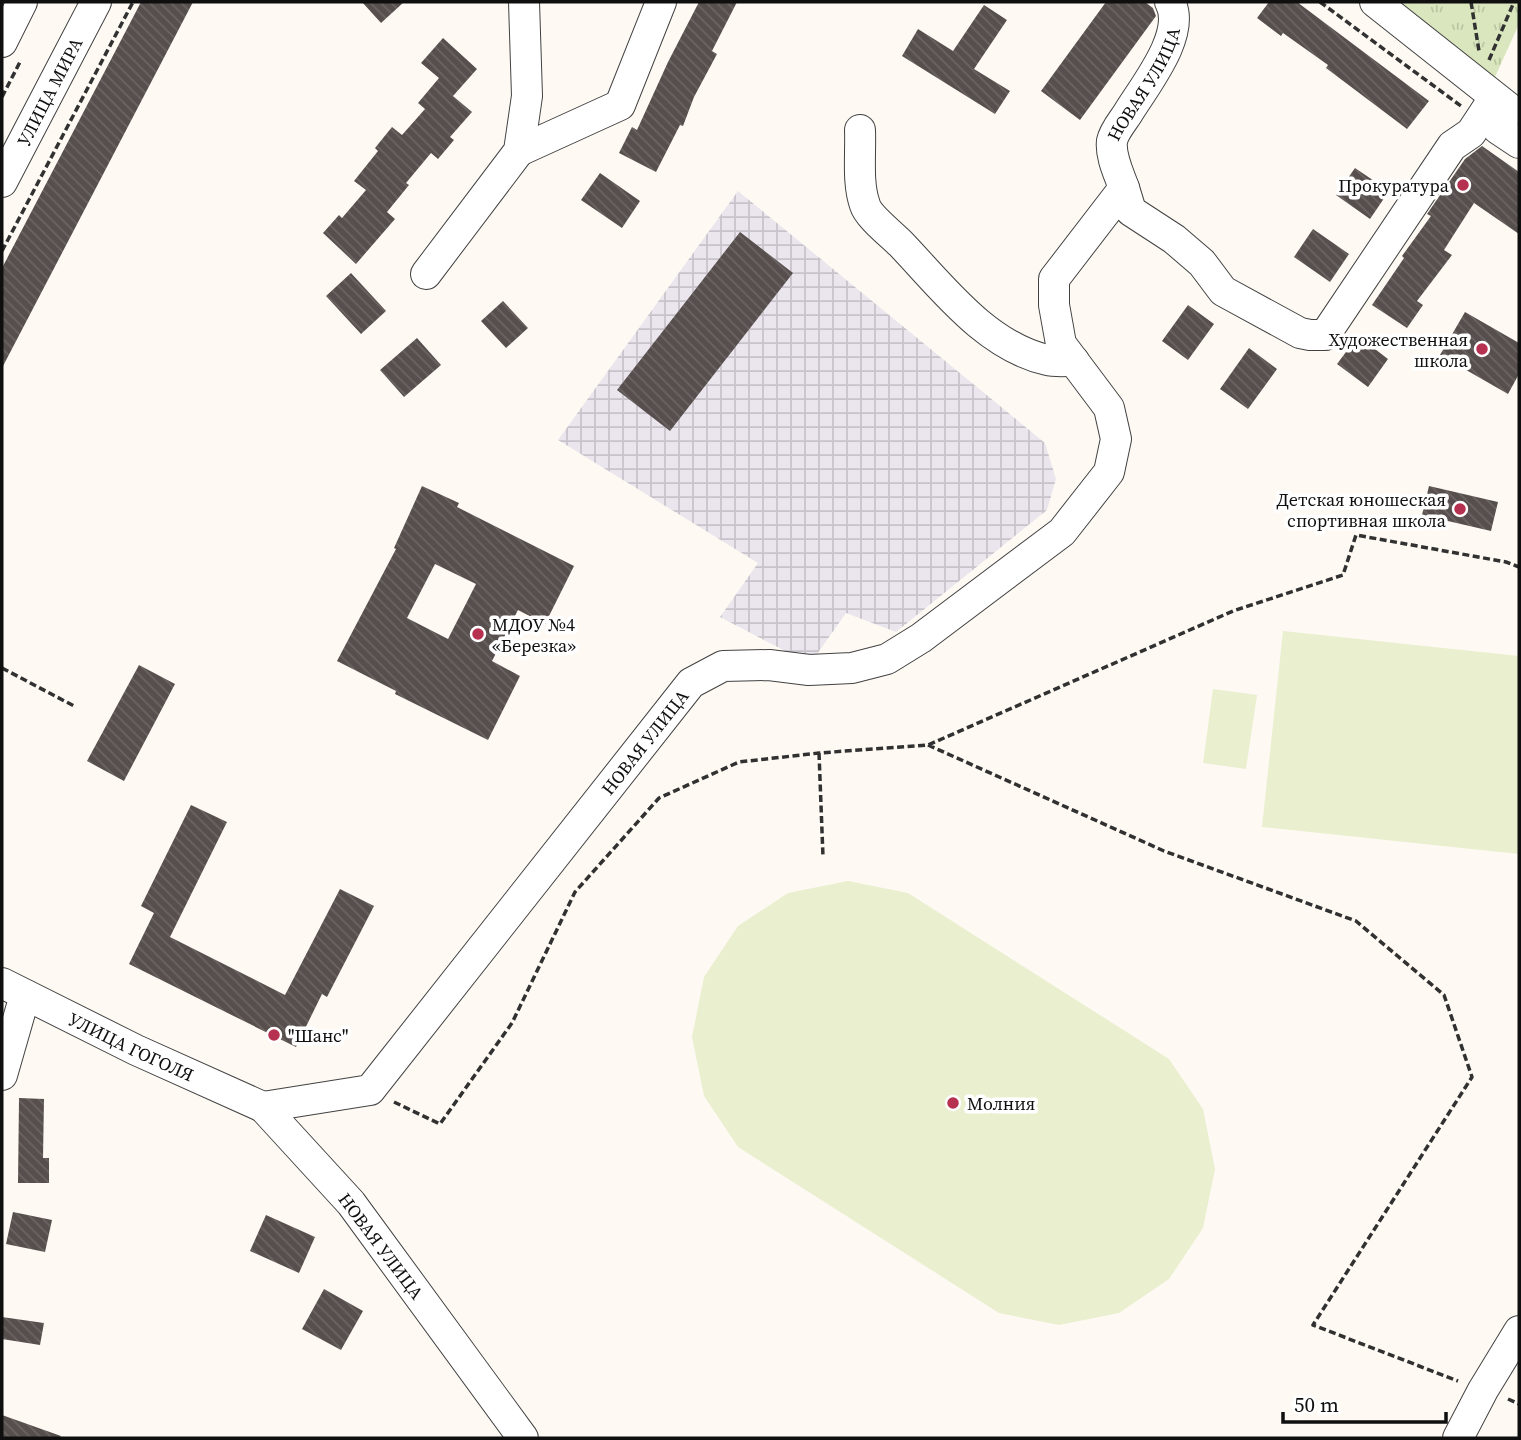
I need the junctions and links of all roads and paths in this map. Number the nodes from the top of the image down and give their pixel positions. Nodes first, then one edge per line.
1 (22, 2) edge
2 (96, 2) edge
3 (133, 2) edge
4 (524, 2) edge
5 (661, 2) edge
6 (1170, 2) edge
7 (1375, 2) edge
8 (1471, 2) edge
9 (1514, 2) edge
10 (2, 42) edge
11 (1481, 61) dead end
12 (1488, 61) dead end
13 (1507, 97) edge
14 (860, 130) dead end
15 (1519, 143) edge
16 (519, 151) junction
17 (2, 182) edge
18 (1124, 188) junction
19 (2, 251) edge
20 (426, 274) dead end
21 (1074, 361) junction
22 (1519, 567) edge
23 (2, 668) edge
24 (74, 706) dead end
25 (928, 745) junction
26 (819, 752) junction
27 (823, 857) dead end
28 (13, 989) edge
29 (2, 1074) edge
30 (370, 1090) junction
31 (263, 1107) junction
32 (1519, 1331) edge
33 (1497, 1395) junction
34 (1519, 1404) edge
35 (523, 1438) edge
36 (1458, 1438) edge

1 - 10 street
2 - 17 street, УЛИЦА МИРА
3 - 19 path
4 - 16 street
5 - 16 street
6 - 18 street, НОВАЯ УЛИЦА
7 - 13 street
8 - 11 path
9 - 12 path
13 - 15 street
13 - 18 street
14 - 21 street
16 - 20 street
18 - 21 street, НОВАЯ УЛИЦА
21 - 30 street, НОВАЯ УЛИЦА
22 - 25 path
23 - 24 path
25 - 26 path
25 - 33 path
26 - 27 path
26 - 30 path
28 - 29 street
28 - 31 street, УЛИЦА ГОГОЛЯ
30 - 31 street
31 - 35 street, НОВАЯ УЛИЦА
32 - 33 street
33 - 34 path
33 - 36 street

